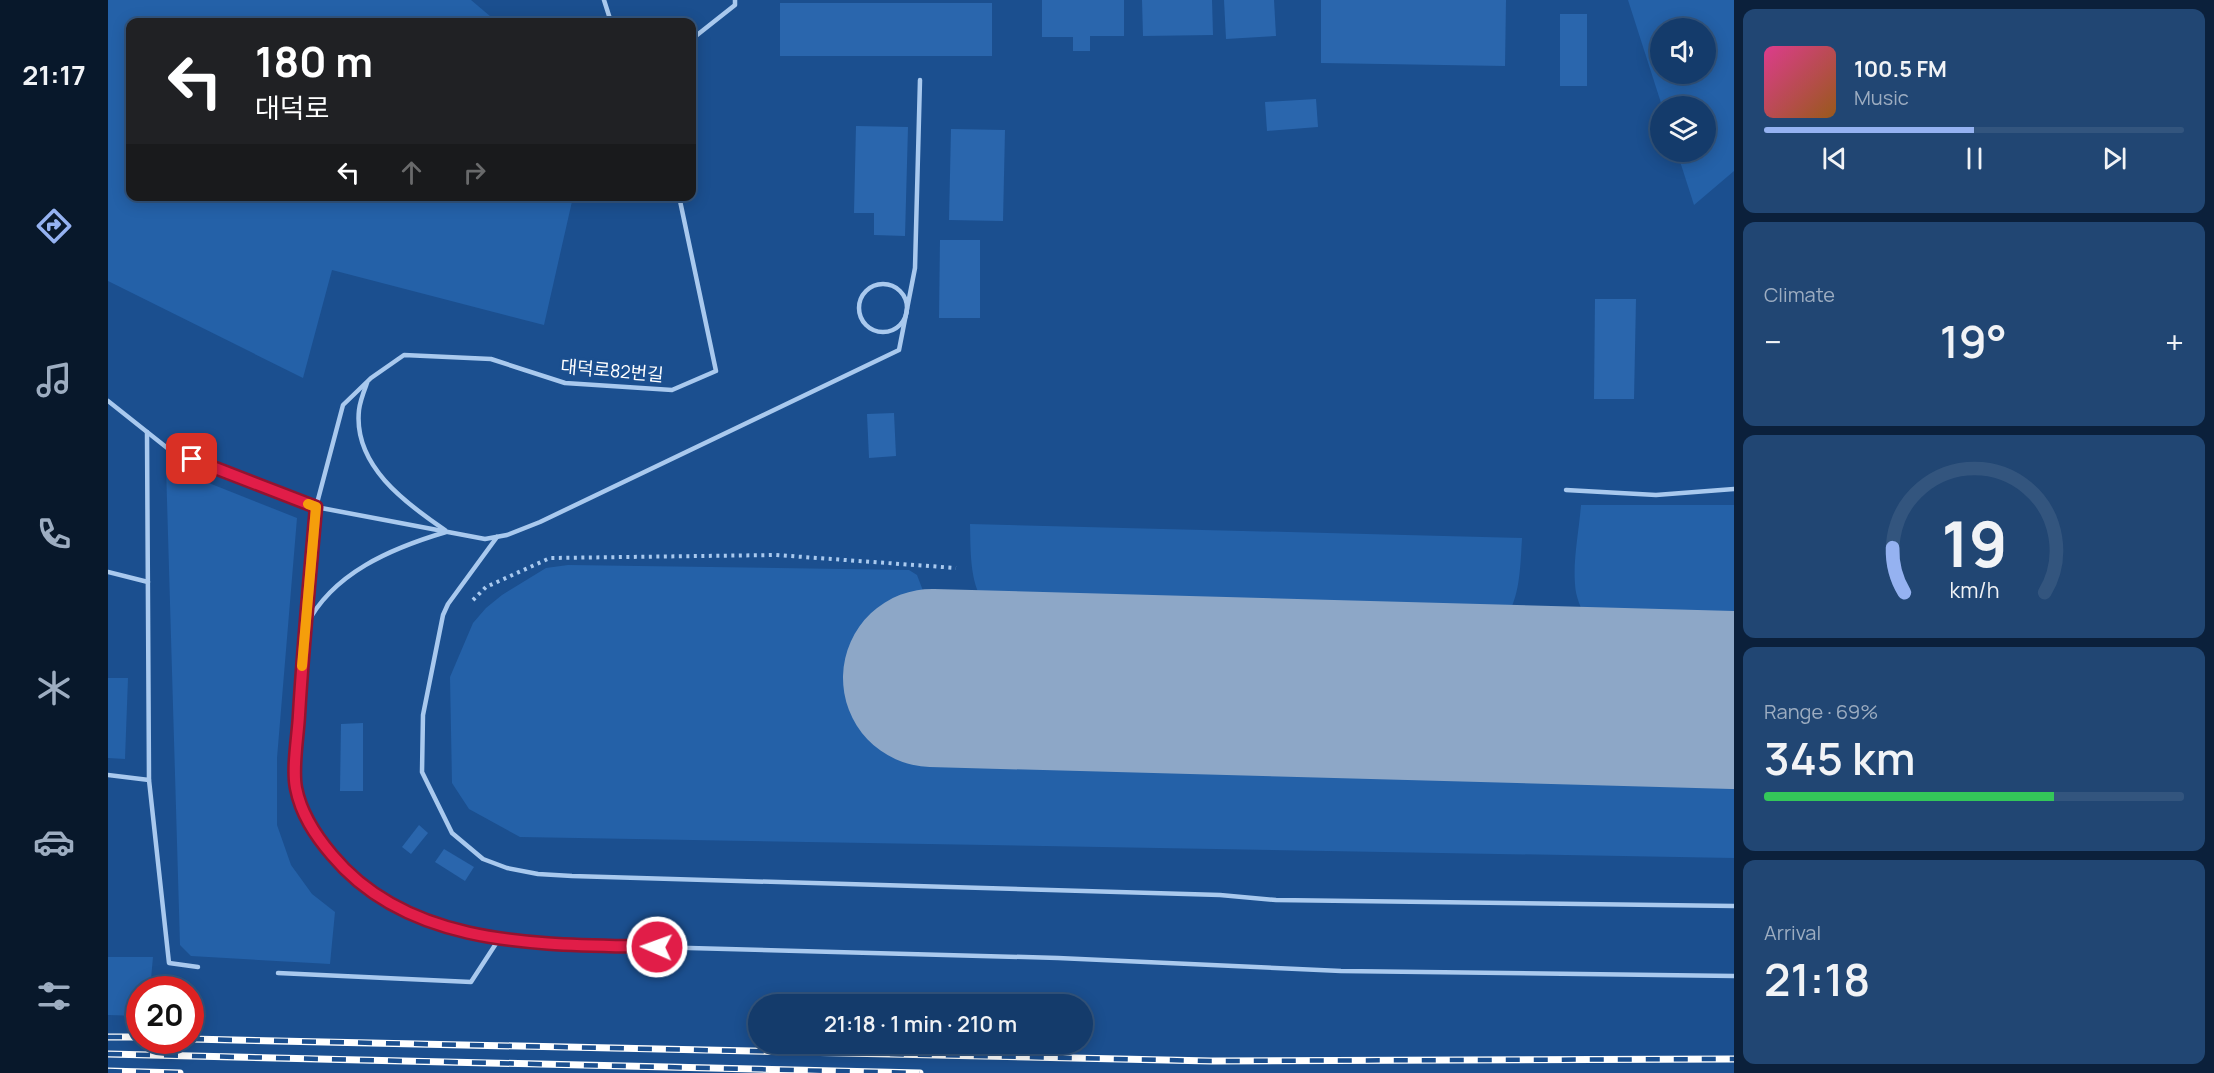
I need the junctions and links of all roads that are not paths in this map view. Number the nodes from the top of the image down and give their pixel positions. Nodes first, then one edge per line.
1 (604, 0) edge
2 (735, 0) edge
3 (610, 18) edge
4 (696, 36) edge
5 (920, 80) dead end
6 (681, 201) edge
7 (906, 314) junction
8 (367, 381) junction
9 (108, 401) edge
10 (147, 432) junction
11 (1734, 489) edge
12 (1566, 490) dead end
13 (316, 507) junction
14 (447, 532) junction
15 (497, 537) junction
16 (108, 572) edge
17 (148, 582) junction
18 (304, 628) junction
19 (108, 775) edge
20 (149, 780) junction
21 (1734, 906) edge
22 (499, 939) junction
23 (198, 967) dead end
24 (278, 973) dead end
25 (1734, 976) edge

1 - 3 lane
2 - 4 lane
5 - 7 lane
6 - 8 lane, 대덕로82번길
7 - 7 lane
7 - 15 lane
8 - 13 lane, 대덕로82번길
8 - 14 lane
9 - 10 lane
10 - 13 lane
10 - 17 lane
11 - 12 lane
13 - 14 lane
13 - 18 lane, 대덕로82번길
14 - 15 lane
14 - 18 lane
15 - 21 lane
16 - 17 lane
17 - 20 lane
18 - 22 lane, 대덕로82번길
19 - 20 lane
20 - 23 lane
22 - 24 lane
22 - 25 lane, 대덕로82번길

